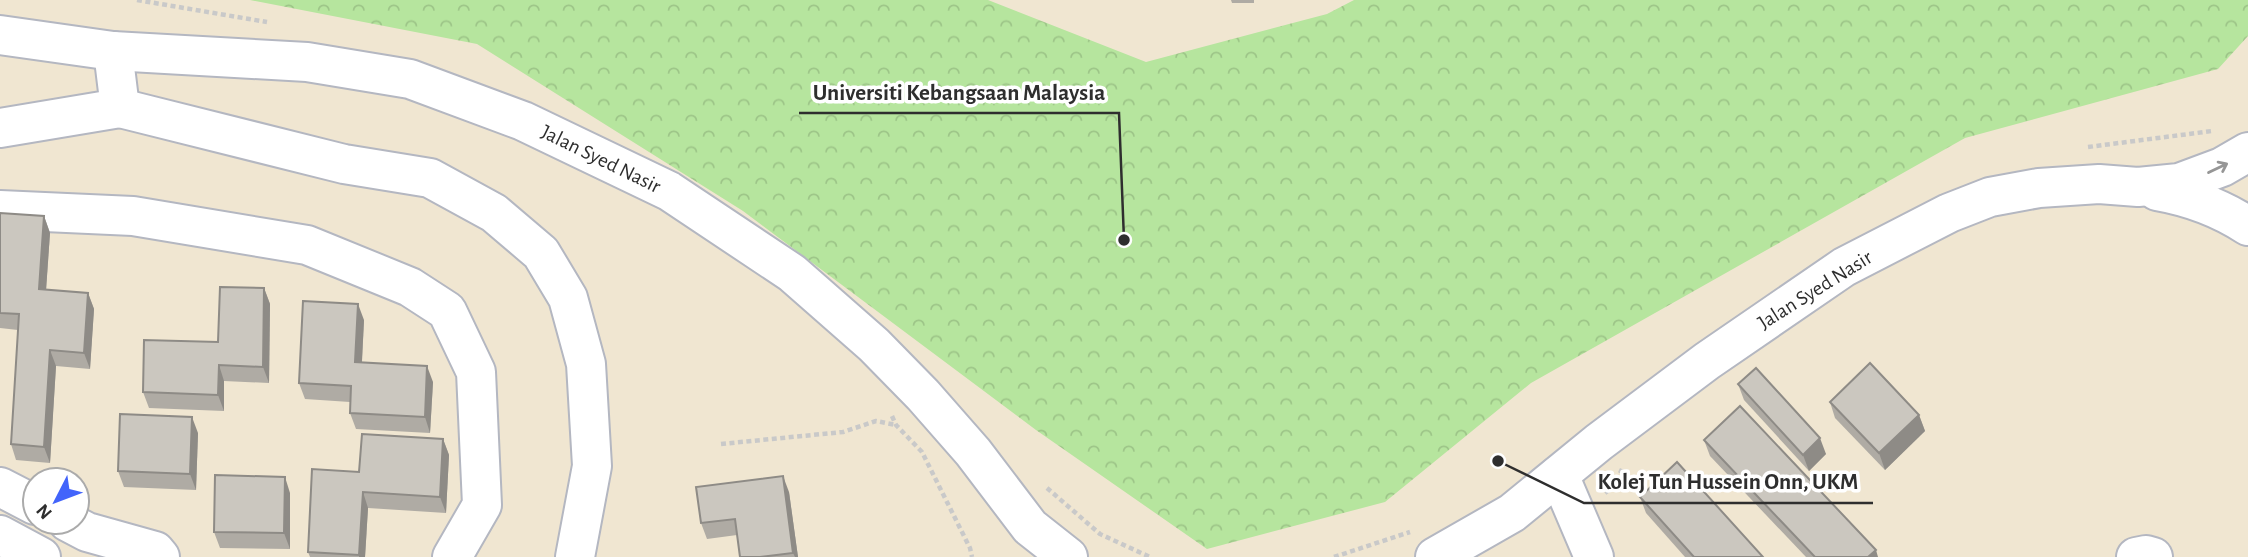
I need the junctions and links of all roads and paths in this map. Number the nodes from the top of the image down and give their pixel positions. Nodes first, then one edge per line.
1 (179, 6) dead end
2 (0, 36) edge
3 (113, 51) junction
4 (175, 54) junction
5 (120, 108) junction
6 (0, 128) edge
7 (2248, 152) edge
8 (2138, 187) junction
9 (0, 210) edge
10 (2248, 226) edge
11 (891, 414) dead end
12 (876, 421) dead end
13 (721, 444) dead end
14 (1623, 467) dead end
15 (1559, 475) junction
16 (0, 487) edge
17 (21, 498) edge
18 (1576, 516) junction
19 (91, 533) edge
20 (0, 535) edge
21 (1030, 542) edge
22 (41, 557) edge
23 (160, 557) edge
24 (452, 557) edge
25 (575, 557) edge
26 (972, 557) edge
27 (1068, 557) edge
28 (1435, 557) edge
29 (1594, 557) edge
30 (2136, 557) edge
31 (2153, 557) edge

1 - 4 path
2 - 3 street, Jalan Syed Nasir
3 - 4 street, Jalan Syed Nasir
3 - 5 street
4 - 21 street, Jalan Syed Nasir
5 - 6 street
5 - 25 street
8 -> 7 street, Jalan Syed Nasir
8 - 10 street
8 - 15 street, Jalan Syed Nasir
9 - 24 street
11 - 26 path
12 - 13 path
14 - 18 path
15 - 18 street
15 - 28 street, Jalan Syed Nasir
16 - 17 street
18 - 29 street
19 - 23 street
20 - 22 street
21 - 27 street, Jalan Syed Nasir
30 - 31 street

